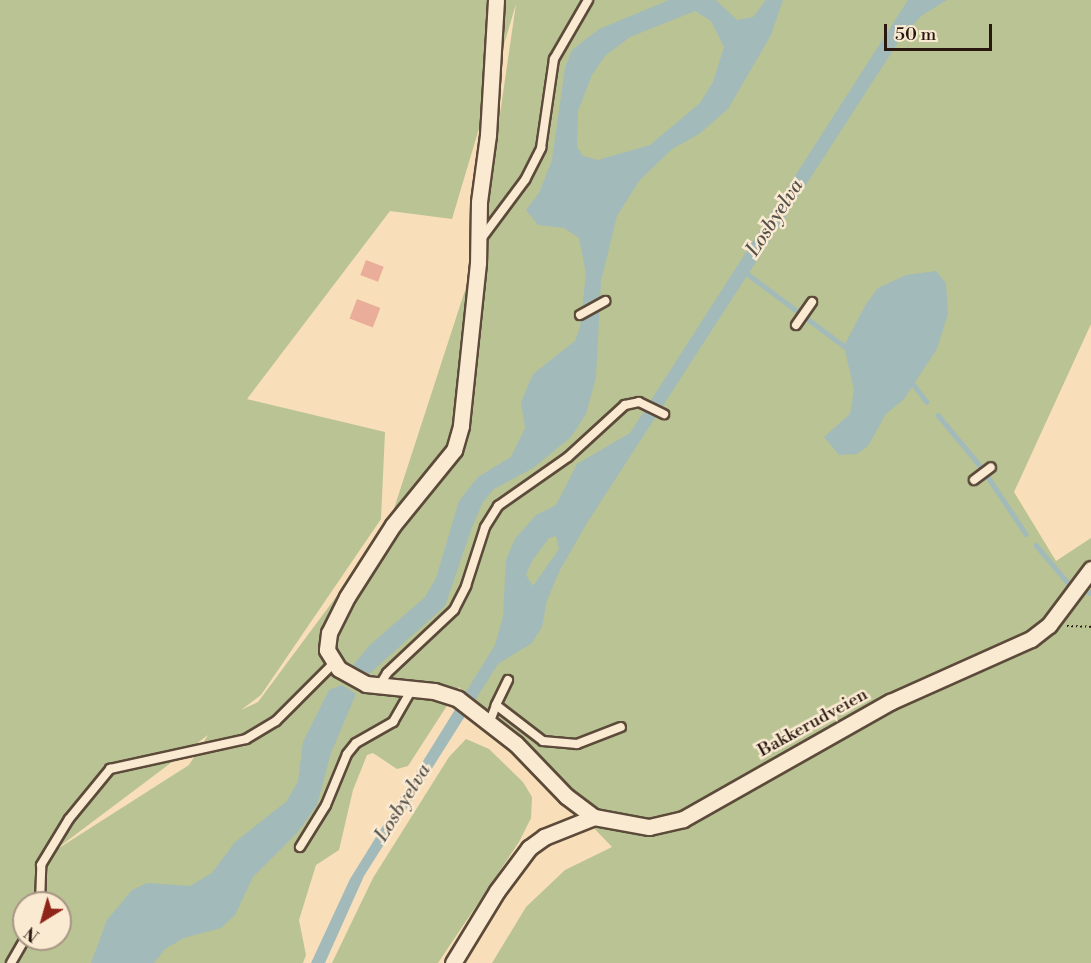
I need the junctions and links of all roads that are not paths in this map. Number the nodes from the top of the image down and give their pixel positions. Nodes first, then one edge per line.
1 (496, 0) edge
2 (588, 0) edge
3 (480, 241) junction
4 (605, 302) dead end
5 (812, 303) dead end
6 (580, 315) dead end
7 (796, 325) dead end
8 (664, 414) dead end
9 (991, 467) dead end
10 (974, 480) dead end
11 (1091, 569) edge
12 (333, 664) junction
13 (508, 680) dead end
14 (378, 688) junction
15 (411, 690) junction
16 (496, 705) junction
17 (490, 721) junction
18 (621, 727) dead end
19 (594, 817) junction
20 (300, 847) dead end
21 (40, 891) edge
22 (453, 963) edge

1 - 3 street
2 - 3 lane
3 - 12 street
4 - 6 lane
5 - 7 lane
8 - 14 lane
9 - 10 lane
11 - 19 street, Bakkerudveien
12 - 14 street
12 - 21 lane
13 - 16 lane
14 - 15 street
15 - 17 street
15 - 20 lane
16 - 17 lane
16 - 18 lane
17 - 19 street
19 - 22 street, Bakkerudveien

